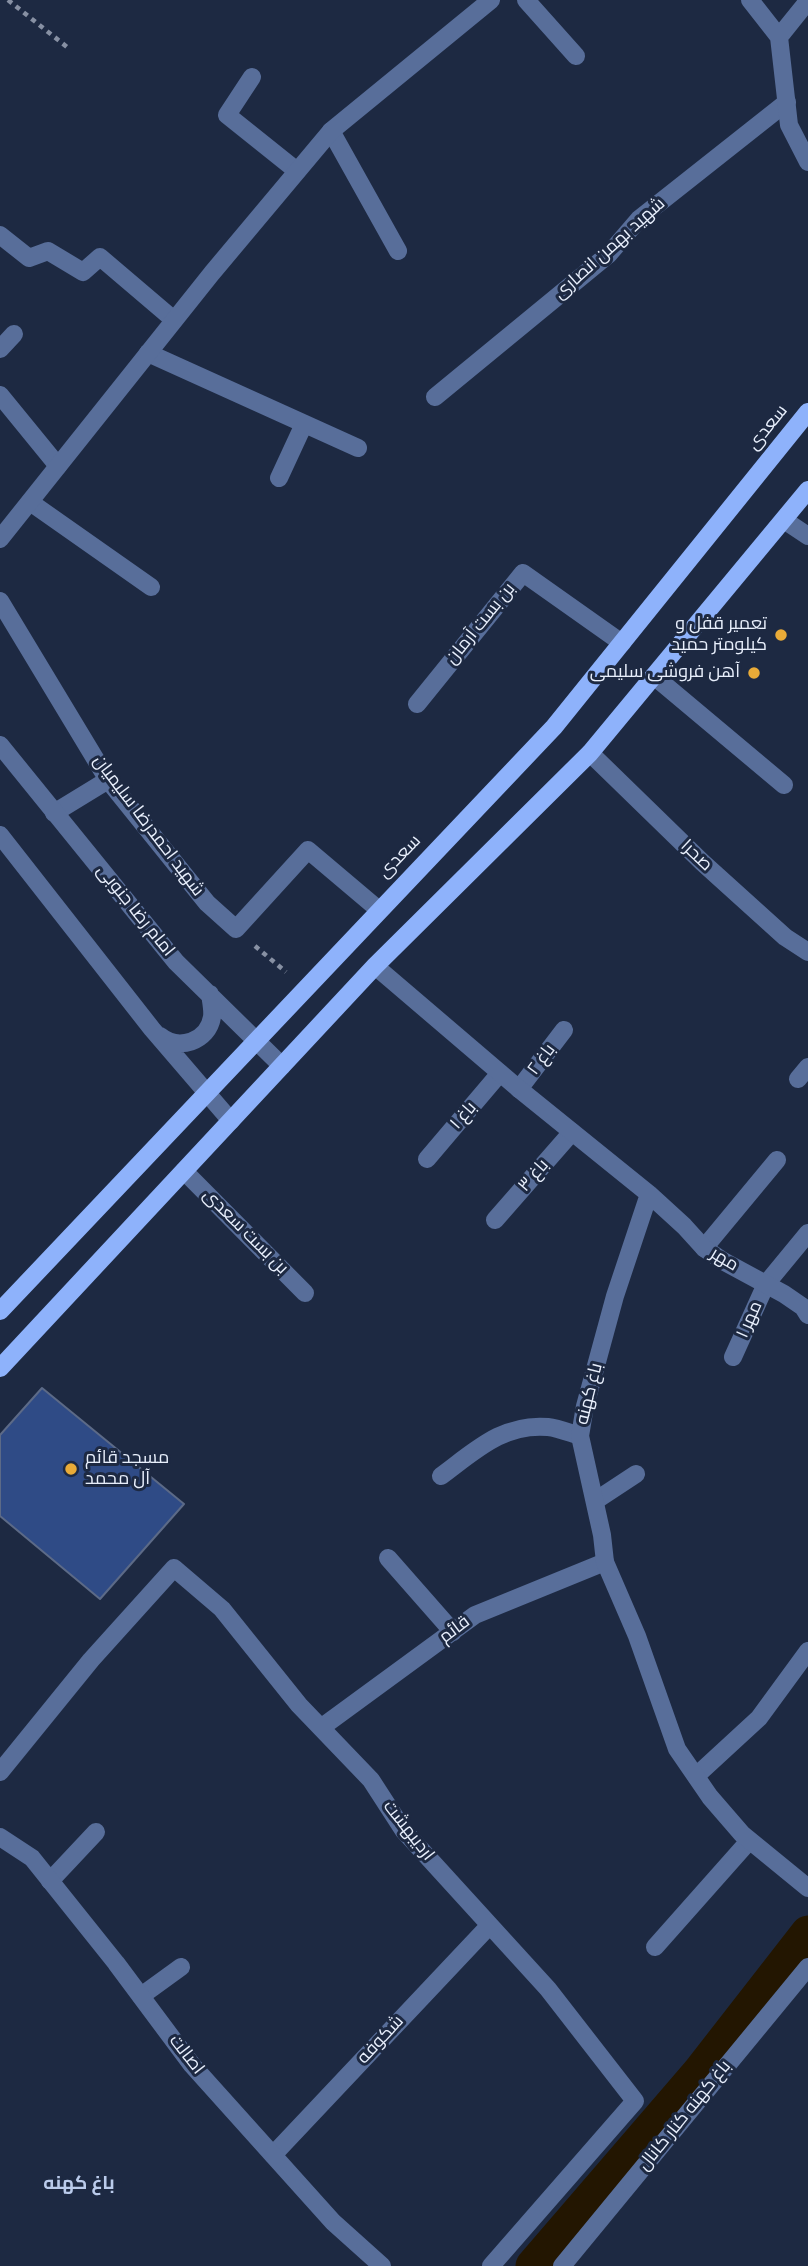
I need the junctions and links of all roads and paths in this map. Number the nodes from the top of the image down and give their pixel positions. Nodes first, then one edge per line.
1 (8, 0) edge
2 (491, 0) edge
3 (526, 0) edge
4 (750, 0) edge
5 (808, 1) edge
6 (779, 37) junction
7 (67, 47) dead end
8 (576, 55) dead end
9 (252, 77) dead end
10 (787, 102) junction
11 (331, 131) junction
12 (808, 162) edge
13 (297, 171) junction
14 (0, 235) edge
15 (398, 251) dead end
16 (174, 320) junction
17 (14, 334) dead end
18 (0, 349) edge
19 (148, 353) junction
20 (0, 395) edge
21 (435, 397) dead end
22 (808, 412) edge
23 (304, 424) junction
24 (358, 448) dead end
25 (58, 466) junction
26 (279, 478) dead end
27 (808, 489) edge
28 (30, 502) junction
29 (784, 520) junction
30 (808, 536) edge
31 (0, 539) edge
32 (150, 587) dead end
33 (0, 601) edge
34 (622, 643) junction
35 (654, 676) junction
36 (416, 704) dead end
37 (0, 745) edge
38 (590, 754) junction
39 (108, 780) junction
40 (784, 785) dead end
41 (54, 813) junction
42 (2, 842) edge
43 (379, 910) junction
44 (236, 929) junction
45 (808, 952) edge
46 (375, 966) junction
47 (304, 988) junction
48 (210, 995) junction
49 (152, 1029) junction
50 (564, 1030) dead end
51 (257, 1042) junction
52 (282, 1066) junction
53 (500, 1073) junction
54 (519, 1089) junction
55 (207, 1094) junction
56 (231, 1121) junction
57 (572, 1132) junction
58 (427, 1159) dead end
59 (777, 1160) dead end
60 (184, 1171) junction
61 (649, 1194) junction
62 (495, 1220) dead end
63 (808, 1233) edge
64 (704, 1248) junction
65 (766, 1284) junction
66 (305, 1293) dead end
67 (0, 1311) edge
68 (808, 1315) edge
69 (733, 1357) dead end
70 (0, 1368) edge
71 (580, 1436) junction
72 (636, 1474) dead end
73 (441, 1476) dead end
74 (595, 1502) junction
75 (388, 1558) dead end
76 (605, 1562) junction
77 (453, 1632) junction
78 (808, 1651) edge
79 (322, 1727) junction
80 (0, 1772) edge
81 (696, 1776) junction
82 (96, 1832) dead end
83 (0, 1837) edge
84 (749, 1841) junction
85 (50, 1881) junction
86 (808, 1888) edge
87 (489, 1926) junction
88 (654, 1947) dead end
89 (181, 1967) dead end
90 (808, 1967) edge
91 (141, 1996) junction
92 (273, 2155) junction
93 (382, 2266) edge
94 (491, 2266) edge
95 (562, 2266) edge

1 - 7 path
2 - 11 street
3 - 8 street
4 - 6 street
5 - 6 street
6 - 10 street
9 - 13 street
10 - 12 street
10 - 21 street, شهید بهمن انصاری
11 - 13 street
11 - 15 street
13 - 16 street
14 - 16 street
16 - 19 street
17 - 18 street
19 - 23 street
19 - 25 street
20 - 25 street
22 - 34 main road, سعدی
23 - 24 street
23 - 26 street
25 - 28 street
27 - 29 main road
28 - 31 street
28 - 32 street
29 - 30 street
29 - 35 main road
33 - 39 street, شهید احمدرضا سلیمیان
34 - 36 street, بن بست آرمان
34 - 43 main road, سعدی
35 - 38 main road
35 - 40 street
37 - 41 street, امام رضا جنوبی
38 - 45 street, صحرا
38 - 46 main road
39 - 41 street
39 - 44 street, شهید احمدرضا سلیمیان
41 - 48 street, امام رضا جنوبی
42 - 49 street
43 - 44 street
43 - 47 main road, سعدی
44 - 47 path
46 - 52 main road
46 - 53 street
47 - 51 main road, سعدی
48 - 49 street
48 - 51 street, امام رضا جنوبی
49 - 55 street
50 - 54 street, باغ ۲
51 - 52 street, امام رضا جنوبی
51 - 55 main road, سعدی
52 - 56 main road
53 - 54 street
53 - 58 street, باغ ۱
54 - 57 street
55 - 56 street
55 - 67 main road, سعدی
56 - 60 main road
57 - 61 street
57 - 62 street, باغ ۳
59 - 64 street
60 - 66 street, بن بست سعدی
60 - 70 main road
61 - 64 street, مهر
61 - 71 street, باغ کهنه
63 - 65 street, مهر ۱
64 - 65 street, مهر
65 - 68 street, مهر
65 - 69 street, مهر ۱
71 - 73 street
71 - 74 street, باغ کهنه
72 - 74 street
74 - 76 street, باغ کهنه
75 - 77 street
76 - 77 street, قائم
76 - 81 street, باغ کهنه
77 - 79 street, قائم
78 - 81 street
79 - 80 street, اردیبهشت
79 - 87 street, اردیبهشت
81 - 84 street, باغ کهنه
82 - 85 street
83 - 85 street, اصالت
84 - 86 street, باغ کهنه
84 - 88 street
85 - 91 street, اصالت
87 - 92 street, شکوفه
87 - 94 street, اردیبهشت
89 - 91 street
90 - 95 street, باغ کهنه کنار کانال
91 - 92 street, اصالت
92 - 93 street, اصالت

